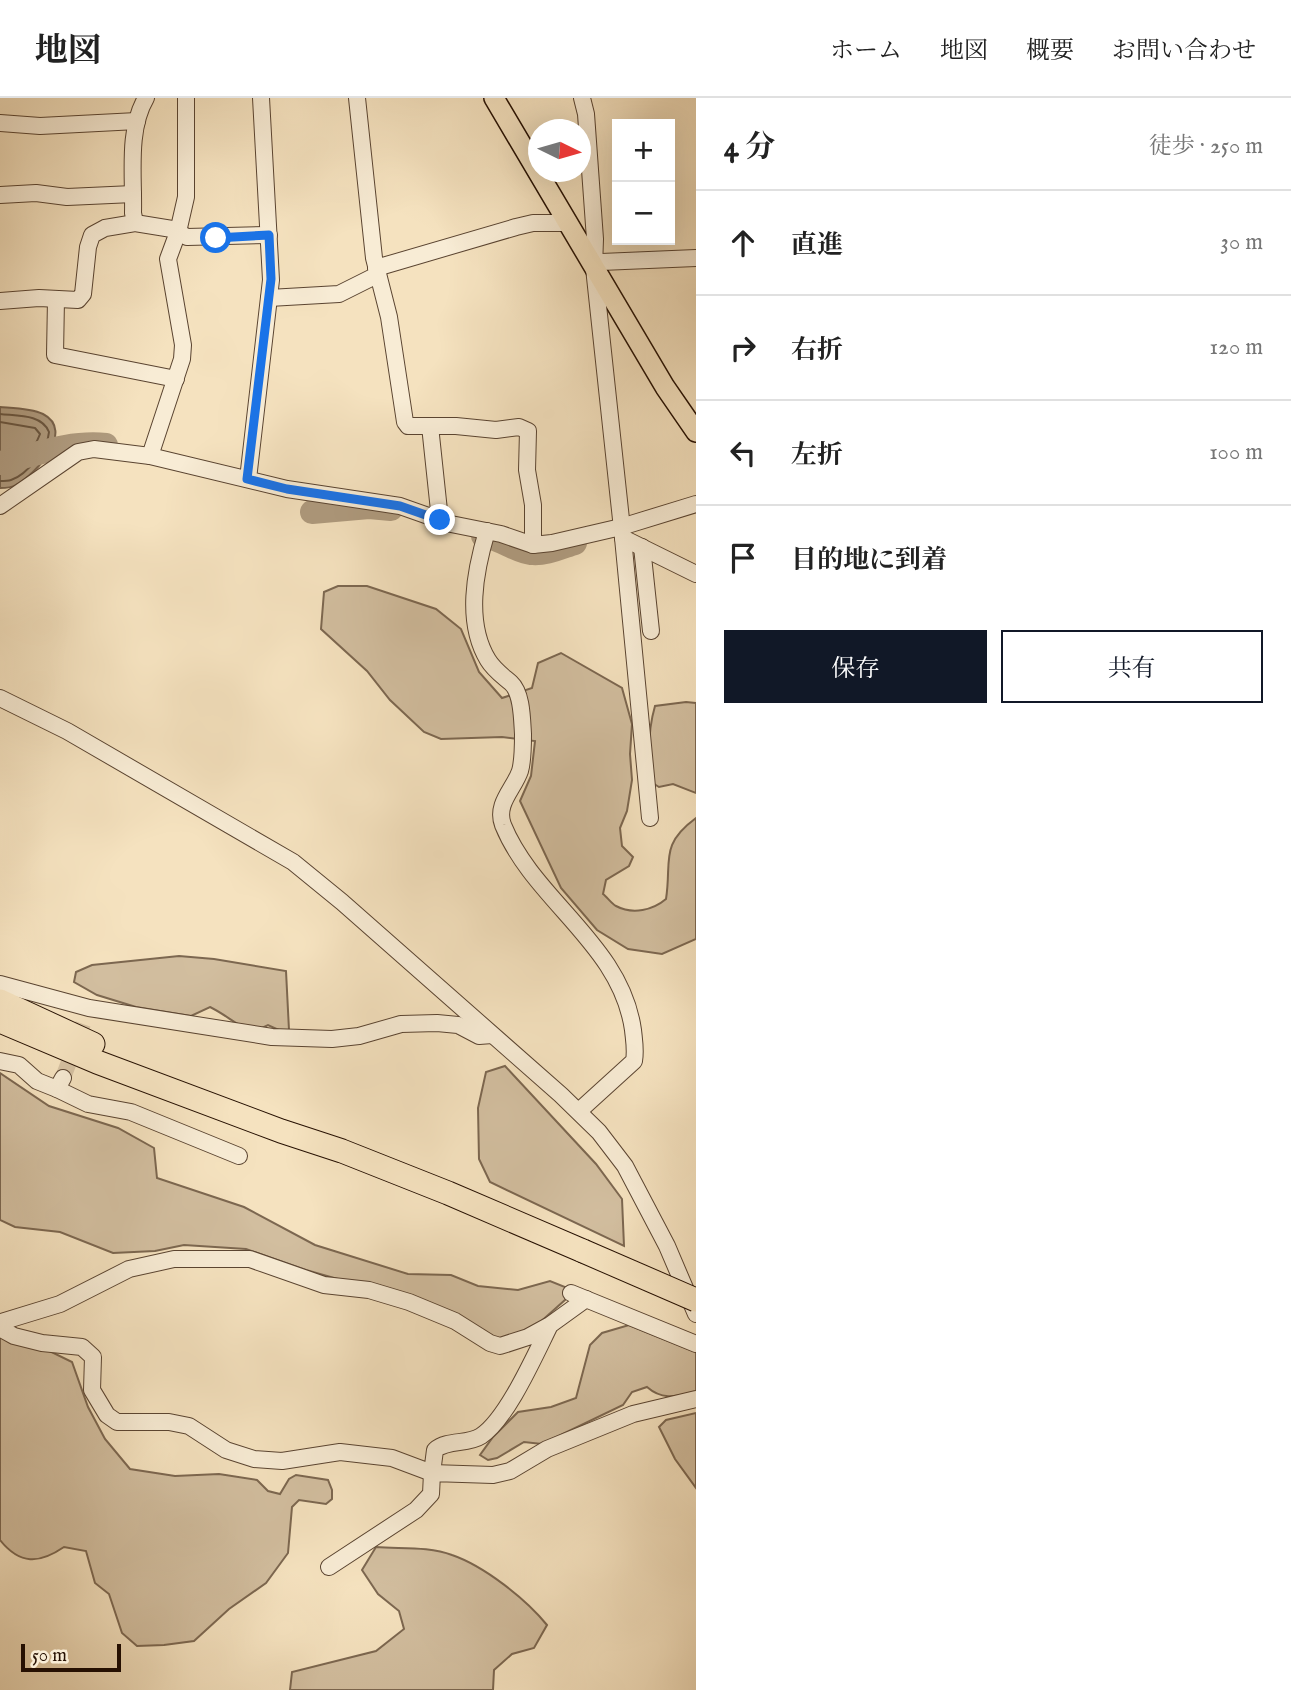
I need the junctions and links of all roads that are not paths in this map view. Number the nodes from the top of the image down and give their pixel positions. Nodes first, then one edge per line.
1 (146, 98) edge
2 (186, 98) edge
3 (261, 98) edge
4 (357, 98) edge
5 (494, 98) edge
6 (582, 98) edge
7 (137, 121) junction
8 (0, 122) edge
9 (133, 194) junction
10 (0, 195) edge
11 (135, 223) junction
12 (568, 223) junction
13 (178, 232) junction
14 (269, 235) junction
15 (696, 258) edge
16 (594, 268) junction
17 (377, 271) junction
18 (269, 298) junction
19 (56, 299) junction
20 (0, 300) edge
21 (176, 379) junction
22 (430, 426) junction
23 (696, 432) edge
24 (150, 456) junction
25 (247, 479) junction
26 (2, 502) edge
27 (696, 504) edge
28 (440, 520) junction
29 (487, 531) junction
30 (622, 532) junction
31 (533, 545) junction
32 (642, 547) junction
33 (696, 574) edge
34 (652, 631) dead end
35 (0, 698) edge
36 (650, 818) dead end
37 (0, 984) edge
38 (0, 1002) edge
39 (89, 1008) junction
40 (0, 1021) edge
41 (83, 1024) tunnel mouth
42 (492, 1035) junction
43 (0, 1061) edge
44 (579, 1111) junction
45 (342, 1151) junction
46 (239, 1156) dead end
47 (571, 1293) dead end
48 (586, 1299) junction
49 (696, 1300) edge
50 (696, 1314) edge
51 (550, 1325) junction
52 (696, 1344) edge
53 (696, 1399) edge
54 (432, 1473) junction
55 (329, 1567) dead end

1 - 7 street
2 - 13 street
3 - 14 street
4 - 17 street
5 - 12 main road
6 - 16 street
7 - 8 street
7 - 9 street
9 - 10 street
9 - 11 street
11 - 13 street
11 - 19 street
12 - 16 main road
12 - 17 street
13 - 14 street
13 - 21 street
14 - 18 street
15 - 16 street
16 - 23 main road
16 - 30 street
17 - 18 street
17 - 22 street
18 - 25 street
19 - 20 street
19 - 21 street
21 - 24 street
22 - 28 street
22 - 31 street
24 - 25 street
24 - 26 street
25 - 28 street
27 - 30 street
28 - 29 street
29 - 31 street
29 - 44 street
30 - 31 street
30 - 32 street
30 - 36 street
32 - 33 street
32 - 34 street
35 - 42 street
37 - 39 street
38 - 45 highway
39 - 41 street
39 - 42 street
40 - 45 highway
42 - 44 street
43 - 46 street
44 - 50 street
45 - 49 highway, bridge
47 - 48 street
48 - 51 street
48 - 52 street
51 - 54 street
51 - 54 street
53 - 54 street
54 - 55 street

